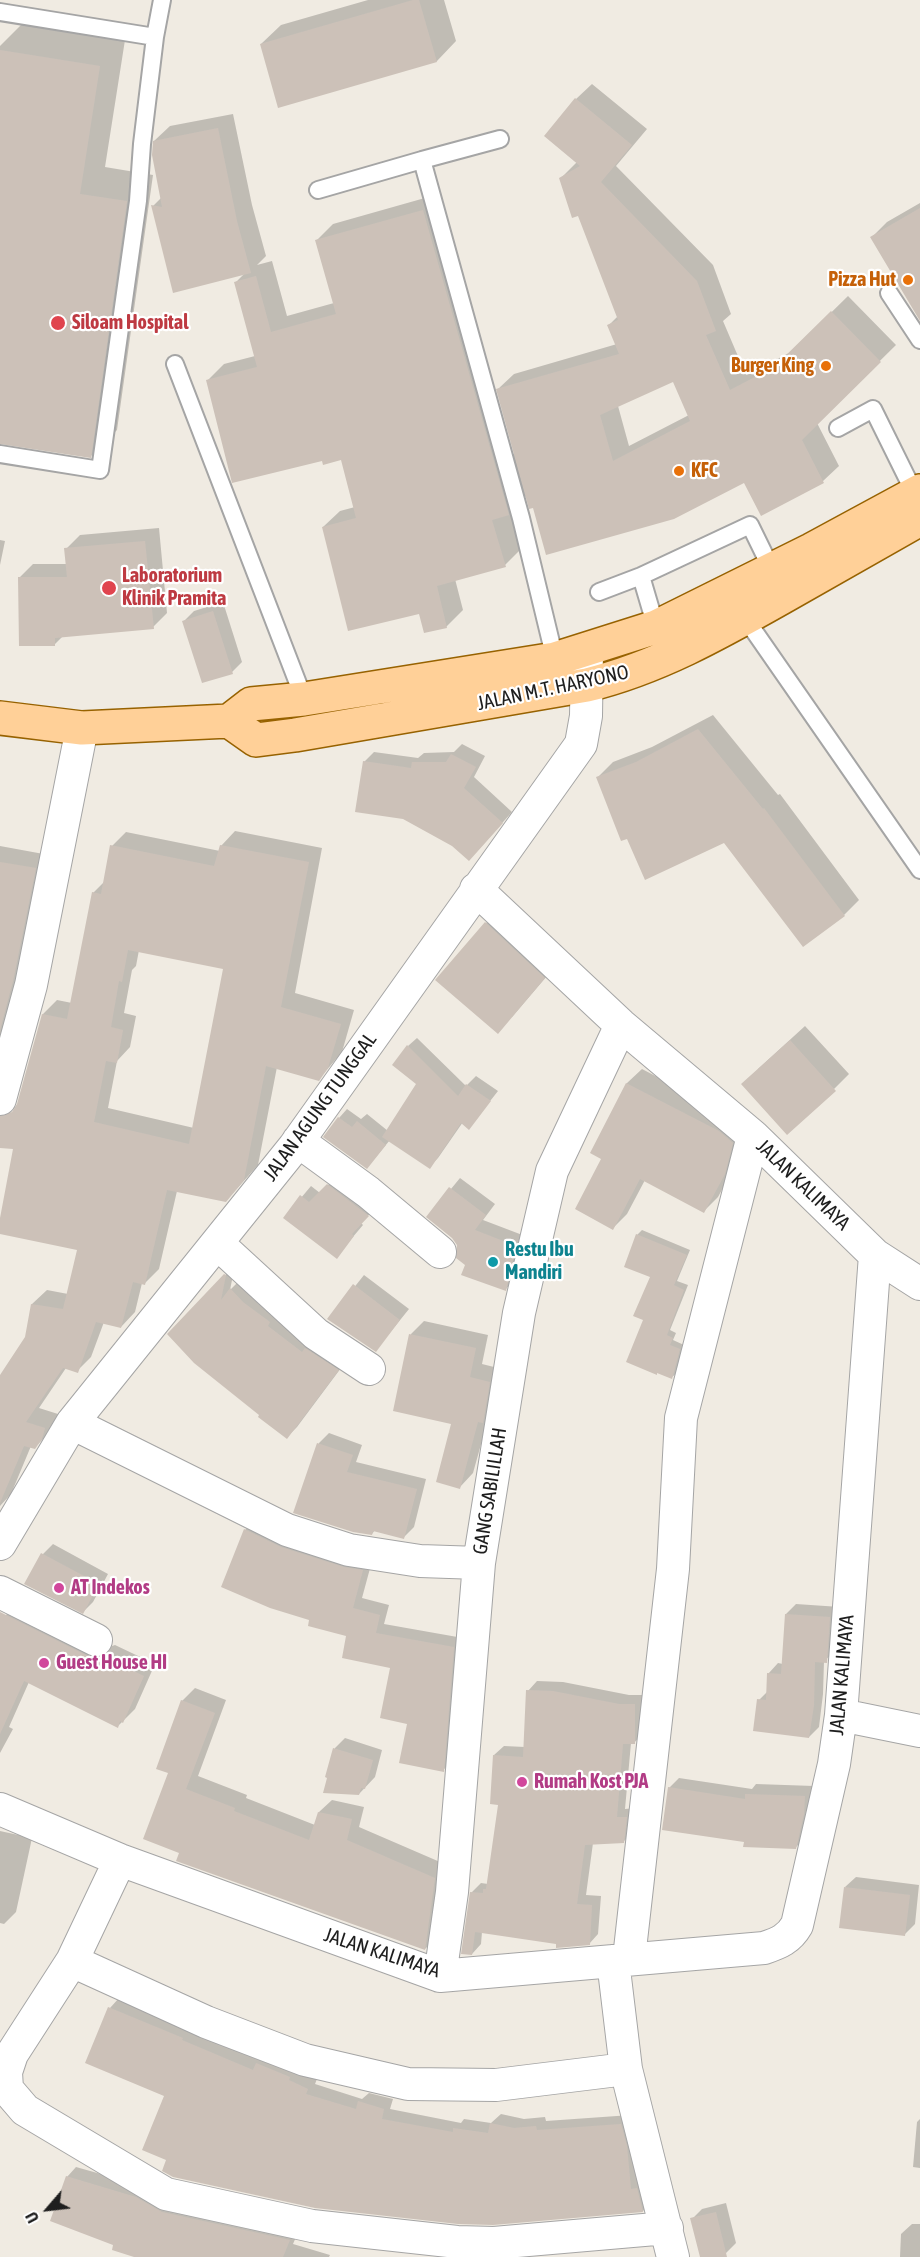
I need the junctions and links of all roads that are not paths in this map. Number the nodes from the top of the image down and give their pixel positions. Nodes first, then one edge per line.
1 (162, 0) edge
2 (0, 12) edge
3 (155, 37) junction
4 (500, 139) dead end
5 (422, 160) junction
6 (318, 189) dead end
7 (889, 293) dead end
8 (920, 340) edge
9 (175, 364) dead end
10 (838, 428) dead end
11 (0, 454) edge
12 (918, 501) edge
13 (772, 570) junction
14 (641, 576) junction
15 (598, 592) dead end
16 (745, 618) junction
17 (656, 627) junction
18 (587, 649) junction
19 (555, 659) junction
20 (587, 685) junction
21 (304, 699) junction
22 (0, 718) edge
23 (229, 720) junction
24 (82, 728) junction
25 (920, 870) edge
26 (476, 889) junction
27 (621, 1025) junction
28 (0, 1099) edge
29 (753, 1136) junction
30 (298, 1141) junction
31 (217, 1243) junction
32 (440, 1252) dead end
33 (875, 1255) junction
34 (920, 1284) edge
35 (369, 1369) dead end
36 (72, 1423) junction
37 (0, 1544) edge
38 (479, 1563) junction
39 (0, 1592) edge
40 (96, 1640) dead end
41 (841, 1715) junction
42 (920, 1731) edge
43 (0, 1809) edge
44 (120, 1860) junction
45 (621, 1960) junction
46 (72, 1962) junction
47 (440, 1976) junction
48 (626, 2068) junction
49 (670, 2243) edge

1 - 3 lane
2 - 3 lane
3 - 11 lane
4 - 5 lane
5 - 6 lane
5 - 19 lane
7 - 8 lane
9 - 21 lane
10 - 12 lane
12 - 13 main road, JALAN M.T. HARYONO
12 - 16 main road, JALAN M.T. HARYONO
13 - 14 lane
13 - 17 main road, JALAN M.T. HARYONO
14 - 15 lane
14 - 17 lane
16 - 20 main road, JALAN M.T. HARYONO
16 - 25 lane
17 - 18 main road, JALAN M.T. HARYONO
18 - 19 main road, JALAN M.T. HARYONO
18 - 20 street, JALAN AGUNG TUNGGAL
19 - 21 main road, JALAN M.T. HARYONO
20 - 23 main road, JALAN M.T. HARYONO
20 - 26 street, JALAN AGUNG TUNGGAL
21 - 23 main road, JALAN M.T. HARYONO
22 - 24 main road
23 - 24 main road
24 - 28 street
26 - 27 street, JALAN KALIMAYA
26 - 30 street, JALAN AGUNG TUNGGAL
27 - 29 street, JALAN KALIMAYA
27 - 38 street, GANG SABILILLAH
29 - 33 street, JALAN KALIMAYA
29 - 45 street
30 - 31 street, JALAN AGUNG TUNGGAL
30 - 32 street
31 - 35 street
31 - 36 street, JALAN AGUNG TUNGGAL
33 - 34 street
33 - 41 street, JALAN KALIMAYA
36 - 37 street, JALAN AGUNG TUNGGAL
36 - 38 street
38 - 47 street, GANG SABILILLAH
39 - 40 street
41 - 42 street
41 - 45 street, JALAN KALIMAYA
43 - 44 street, JALAN KALIMAYA
44 - 46 street
44 - 47 street, JALAN KALIMAYA
45 - 47 street, JALAN KALIMAYA
45 - 48 street
46 - 48 street
46 - 49 street
48 - 49 street

